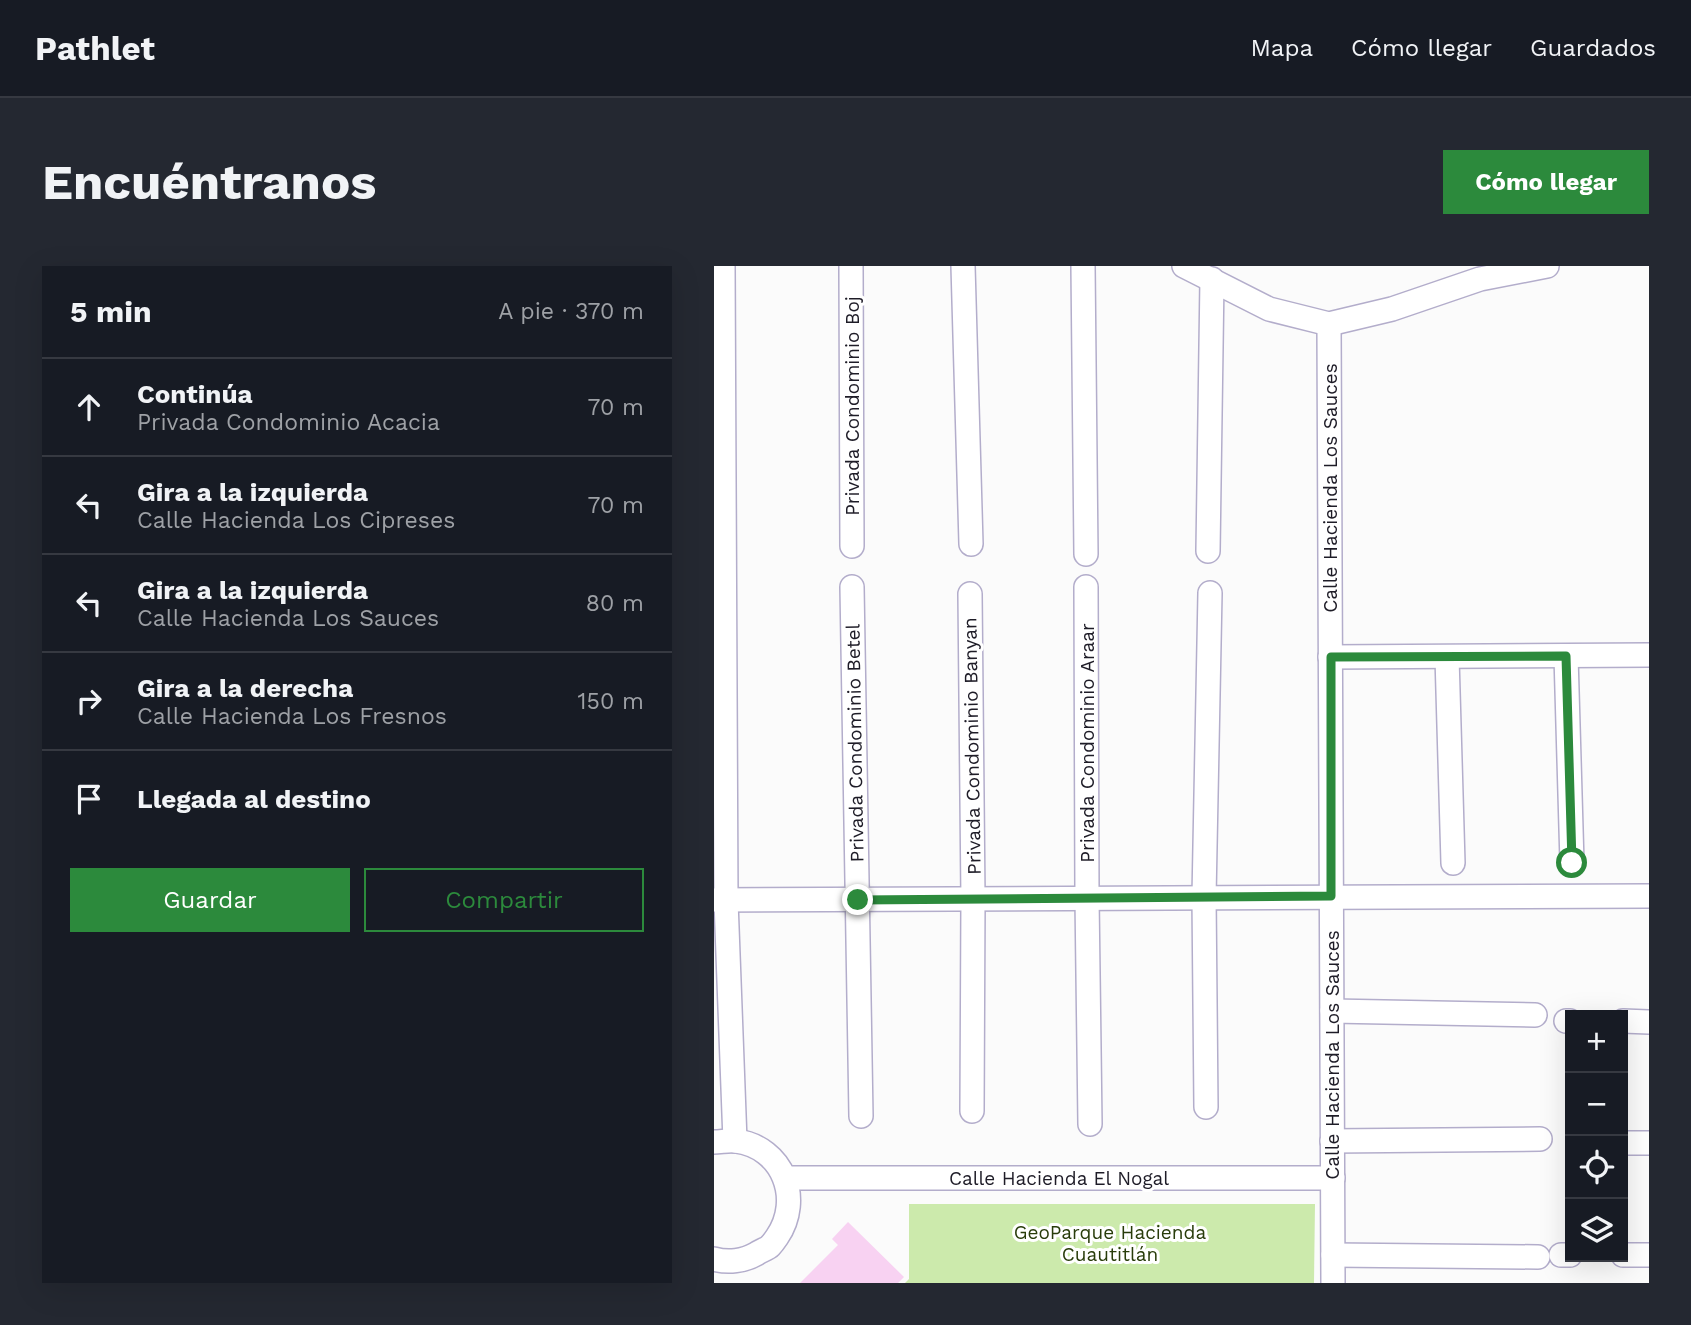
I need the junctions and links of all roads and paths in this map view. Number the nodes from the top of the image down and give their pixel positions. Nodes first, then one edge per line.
1 (723, 266) edge
2 (851, 266) edge
3 (963, 266) edge
4 (1083, 266) edge
5 (1184, 266) edge
6 (1547, 266) edge
7 (1212, 279) junction
8 (1329, 324) junction
9 (971, 544) dead end
10 (852, 546) dead end
11 (1208, 551) dead end
12 (1086, 554) dead end
13 (852, 587) dead end
14 (1086, 587) dead end
15 (1210, 593) dead end
16 (970, 594) dead end
17 (1649, 655) edge
18 (1566, 656) junction
19 (1331, 657) junction
20 (1447, 657) junction
21 (1453, 863) dead end
22 (1572, 863) dead end
23 (1331, 896) junction
24 (1649, 896) edge
25 (1204, 897) junction
26 (1087, 898) junction
27 (973, 899) junction
28 (720, 900) edge
29 (858, 900) junction
30 (1332, 1011) junction
31 (1535, 1016) dead end
32 (1628, 1021) edge
33 (1649, 1022) edge
34 (1206, 1107) dead end
35 (972, 1111) dead end
36 (861, 1116) dead end
37 (1090, 1124) dead end
38 (1540, 1139) dead end
39 (1332, 1141) junction
40 (724, 1142) edge
41 (1628, 1143) edge
42 (1649, 1143) edge
43 (785, 1178) junction
44 (1333, 1178) junction
45 (1333, 1255) junction
46 (1628, 1255) edge
47 (1649, 1255) edge
48 (1557, 1256) edge
49 (721, 1268) edge
50 (1333, 1283) edge

1 - 28 street
2 - 10 street, Privada Condominio Boj
3 - 9 street
4 - 12 street
5 - 7 street
6 - 8 street
7 - 8 street
7 - 11 street
8 - 19 street, Calle Hacienda Los Sauces
13 - 29 street, Privada Condominio Betel
14 - 26 street, Privada Condominio Araar
15 - 25 street
16 - 27 street, Privada Condominio Banyan
17 - 18 street
18 - 20 street
18 - 22 street
19 - 20 street
19 - 23 street, Calle Hacienda Los Sauces
20 - 21 street
23 - 24 street
23 - 25 street
23 - 30 street, Calle Hacienda Los Sauces
25 - 26 street
25 - 34 street
26 - 27 street
26 - 37 street, Privada Condominio Araar
27 - 29 street
27 - 35 street, Privada Condominio Banyan
28 - 29 street
28 - 40 street
29 - 36 street, Privada Condominio Betel
30 - 31 street
30 - 39 street, Calle Hacienda Los Sauces
32 - 33 street
38 - 39 street
39 - 44 street, Calle Hacienda Los Sauces
40 - 43 street
41 - 42 street
43 - 44 street, Calle Hacienda El Nogal
43 - 49 street
44 - 45 street, Calle Hacienda Los Sauces
45 - 48 street
45 - 50 street, Calle Hacienda Los Sauces
46 - 47 street

